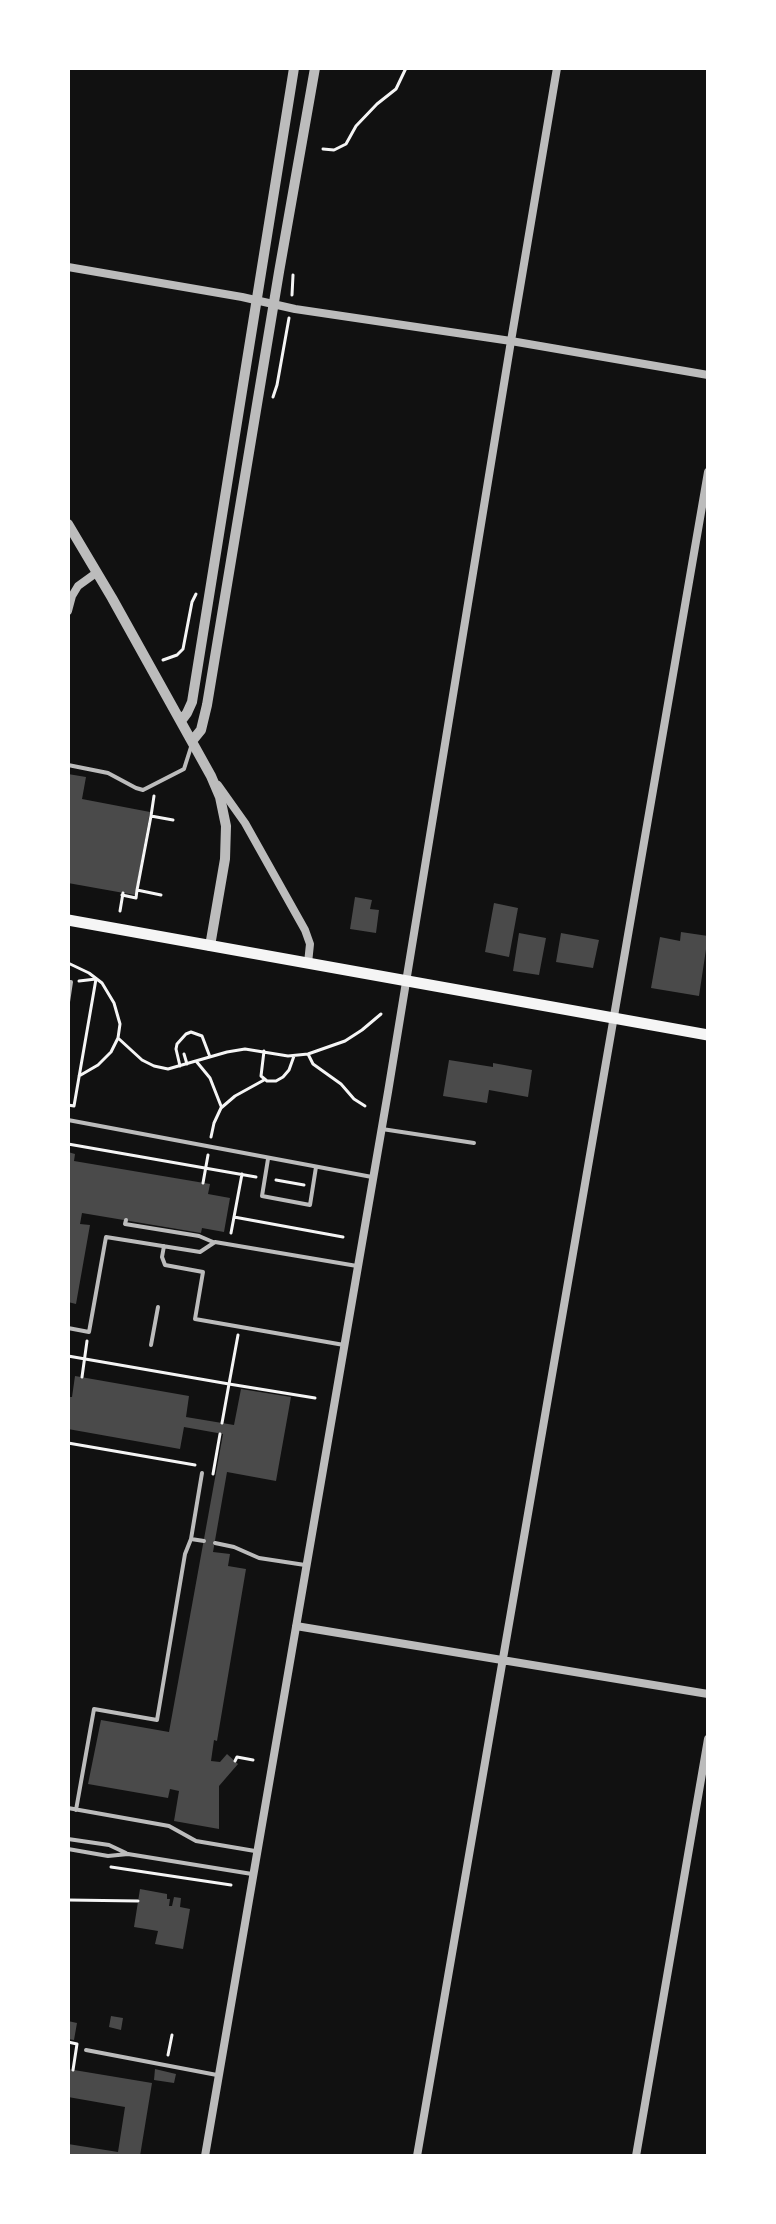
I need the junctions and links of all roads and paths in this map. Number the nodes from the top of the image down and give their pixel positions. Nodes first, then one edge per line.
1 (294, 68) edge
2 (315, 68) edge
3 (406, 68) edge
4 (557, 68) edge
5 (323, 149) dead end
6 (68, 267) edge
7 (258, 300) junction
8 (274, 304) junction
9 (286, 334) dead end
10 (511, 341) junction
11 (708, 375) edge
12 (271, 401) dead end
13 (708, 472) edge
14 (68, 524) edge
15 (96, 573) junction
16 (68, 611) edge
17 (184, 646) dead end
18 (169, 657) dead end
19 (181, 721) junction
20 (192, 741) junction
21 (68, 765) edge
22 (211, 776) junction
23 (156, 784) junction
24 (151, 816) junction
25 (173, 820) dead end
26 (137, 890) junction
27 (161, 895) dead end
28 (120, 911) dead end
29 (68, 920) edge
30 (210, 946) junction
31 (68, 963) edge
32 (308, 963) junction
33 (96, 979) junction
34 (407, 981) junction
35 (70, 982) edge
36 (68, 1002) edge
37 (381, 1014) dead end
38 (614, 1019) junction
39 (708, 1035) edge
40 (118, 1038) junction
41 (264, 1051) junction
42 (184, 1054) dead end
43 (308, 1054) junction
44 (294, 1056) junction
45 (210, 1057) junction
46 (196, 1061) junction
47 (187, 1064) junction
48 (180, 1066) junction
49 (79, 1076) junction
50 (264, 1080) junction
51 (68, 1105) edge
52 (365, 1106) dead end
53 (221, 1108) junction
54 (68, 1120) edge
55 (382, 1129) junction
56 (211, 1137) dead end
57 (474, 1143) dead end
58 (68, 1144) edge
59 (208, 1153) dead end
60 (268, 1158) junction
61 (316, 1167) junction
62 (205, 1168) junction
63 (242, 1174) junction
64 (256, 1177) dead end
65 (374, 1177) junction
66 (272, 1180) dead end
67 (203, 1183) dead end
68 (304, 1185) dead end
69 (234, 1217) junction
70 (126, 1220) dead end
71 (343, 1237) dead end
72 (215, 1242) junction
73 (229, 1245) junction
74 (164, 1246) junction
75 (359, 1267) junction
76 (158, 1307) dead end
77 (239, 1327) junction
78 (68, 1328) edge
79 (89, 1332) junction
80 (151, 1345) dead end
81 (346, 1345) junction
82 (68, 1356) edge
83 (85, 1359) junction
84 (82, 1377) dead end
85 (229, 1384) junction
86 (315, 1398) dead end
87 (222, 1423) dead end
88 (68, 1443) edge
89 (214, 1468) dead end
90 (202, 1473) dead end
91 (191, 1539) junction
92 (204, 1541) dead end
93 (215, 1543) dead end
94 (307, 1565) junction
95 (296, 1626) junction
96 (503, 1658) junction
97 (708, 1694) edge
98 (708, 1739) edge
99 (253, 1760) dead end
100 (235, 1761) dead end
101 (68, 1808) edge
102 (76, 1810) junction
103 (68, 1839) edge
104 (68, 1849) edge
105 (258, 1851) junction
106 (128, 1854) junction
107 (100, 1865) dead end
108 (254, 1875) junction
109 (231, 1885) dead end
110 (68, 1900) edge
111 (138, 1901) dead end
112 (172, 2035) dead end
113 (68, 2042) edge
114 (86, 2050) dead end
115 (166, 2065) junction
116 (73, 2070) dead end
117 (219, 2075) junction
118 (205, 2156) edge
119 (417, 2156) edge
120 (636, 2156) edge

1 - 7 street
2 - 8 street
3 - 5 path
4 - 10 street
6 - 7 street
7 - 8 street
7 - 19 street
8 - 10 street
8 - 20 street
9 - 12 path
10 - 11 street
10 - 34 street
13 - 38 street
14 - 15 street
15 - 16 street
15 - 19 street
17 - 18 path
19 - 20 street
20 - 22 street
20 - 23 lane
21 - 23 lane
22 - 30 street
22 - 32 street
23 - 24 path
24 - 25 path
24 - 26 path
26 - 27 path
26 - 28 path
29 - 30 main road
30 - 32 main road
31 - 33 path
32 - 34 main road
33 - 35 path
33 - 40 path
33 - 49 path
34 - 38 main road
34 - 55 street
35 - 36 lane
37 - 43 path
38 - 39 main road
38 - 96 street
40 - 48 path
40 - 49 path
41 - 44 path
41 - 45 path
41 - 50 path
42 - 47 path
43 - 44 path
43 - 52 path
44 - 50 path
45 - 46 path
45 - 48 path
46 - 47 path
46 - 53 path
47 - 48 path
49 - 51 path
50 - 53 path
53 - 56 path
54 - 60 lane
55 - 57 lane
55 - 65 street
58 - 62 path
59 - 62 path
60 - 61 lane
60 - 61 lane
61 - 65 lane
62 - 63 path
62 - 67 path
63 - 64 path
63 - 69 path
65 - 75 street
66 - 68 path
69 - 71 path
69 - 73 path
70 - 72 lane
72 - 73 lane
72 - 74 lane
73 - 75 lane
74 - 77 lane
74 - 79 lane
75 - 81 street
76 - 80 lane
77 - 81 lane
77 - 85 path
78 - 79 lane
79 - 83 path
81 - 94 street
82 - 83 path
83 - 84 path
83 - 85 path
85 - 86 path
85 - 87 path
88 - 89 path
90 - 91 lane
91 - 92 lane
91 - 102 lane
93 - 94 lane
94 - 95 street
95 - 96 street
95 - 105 street
96 - 97 street
96 - 119 street
98 - 120 street
99 - 100 path
101 - 102 lane
102 - 105 lane
103 - 106 lane
104 - 106 lane
105 - 108 street
106 - 108 lane
107 - 109 path
108 - 117 street
110 - 111 path
112 - 115 path
113 - 116 path
114 - 115 lane
115 - 117 lane
117 - 118 street

